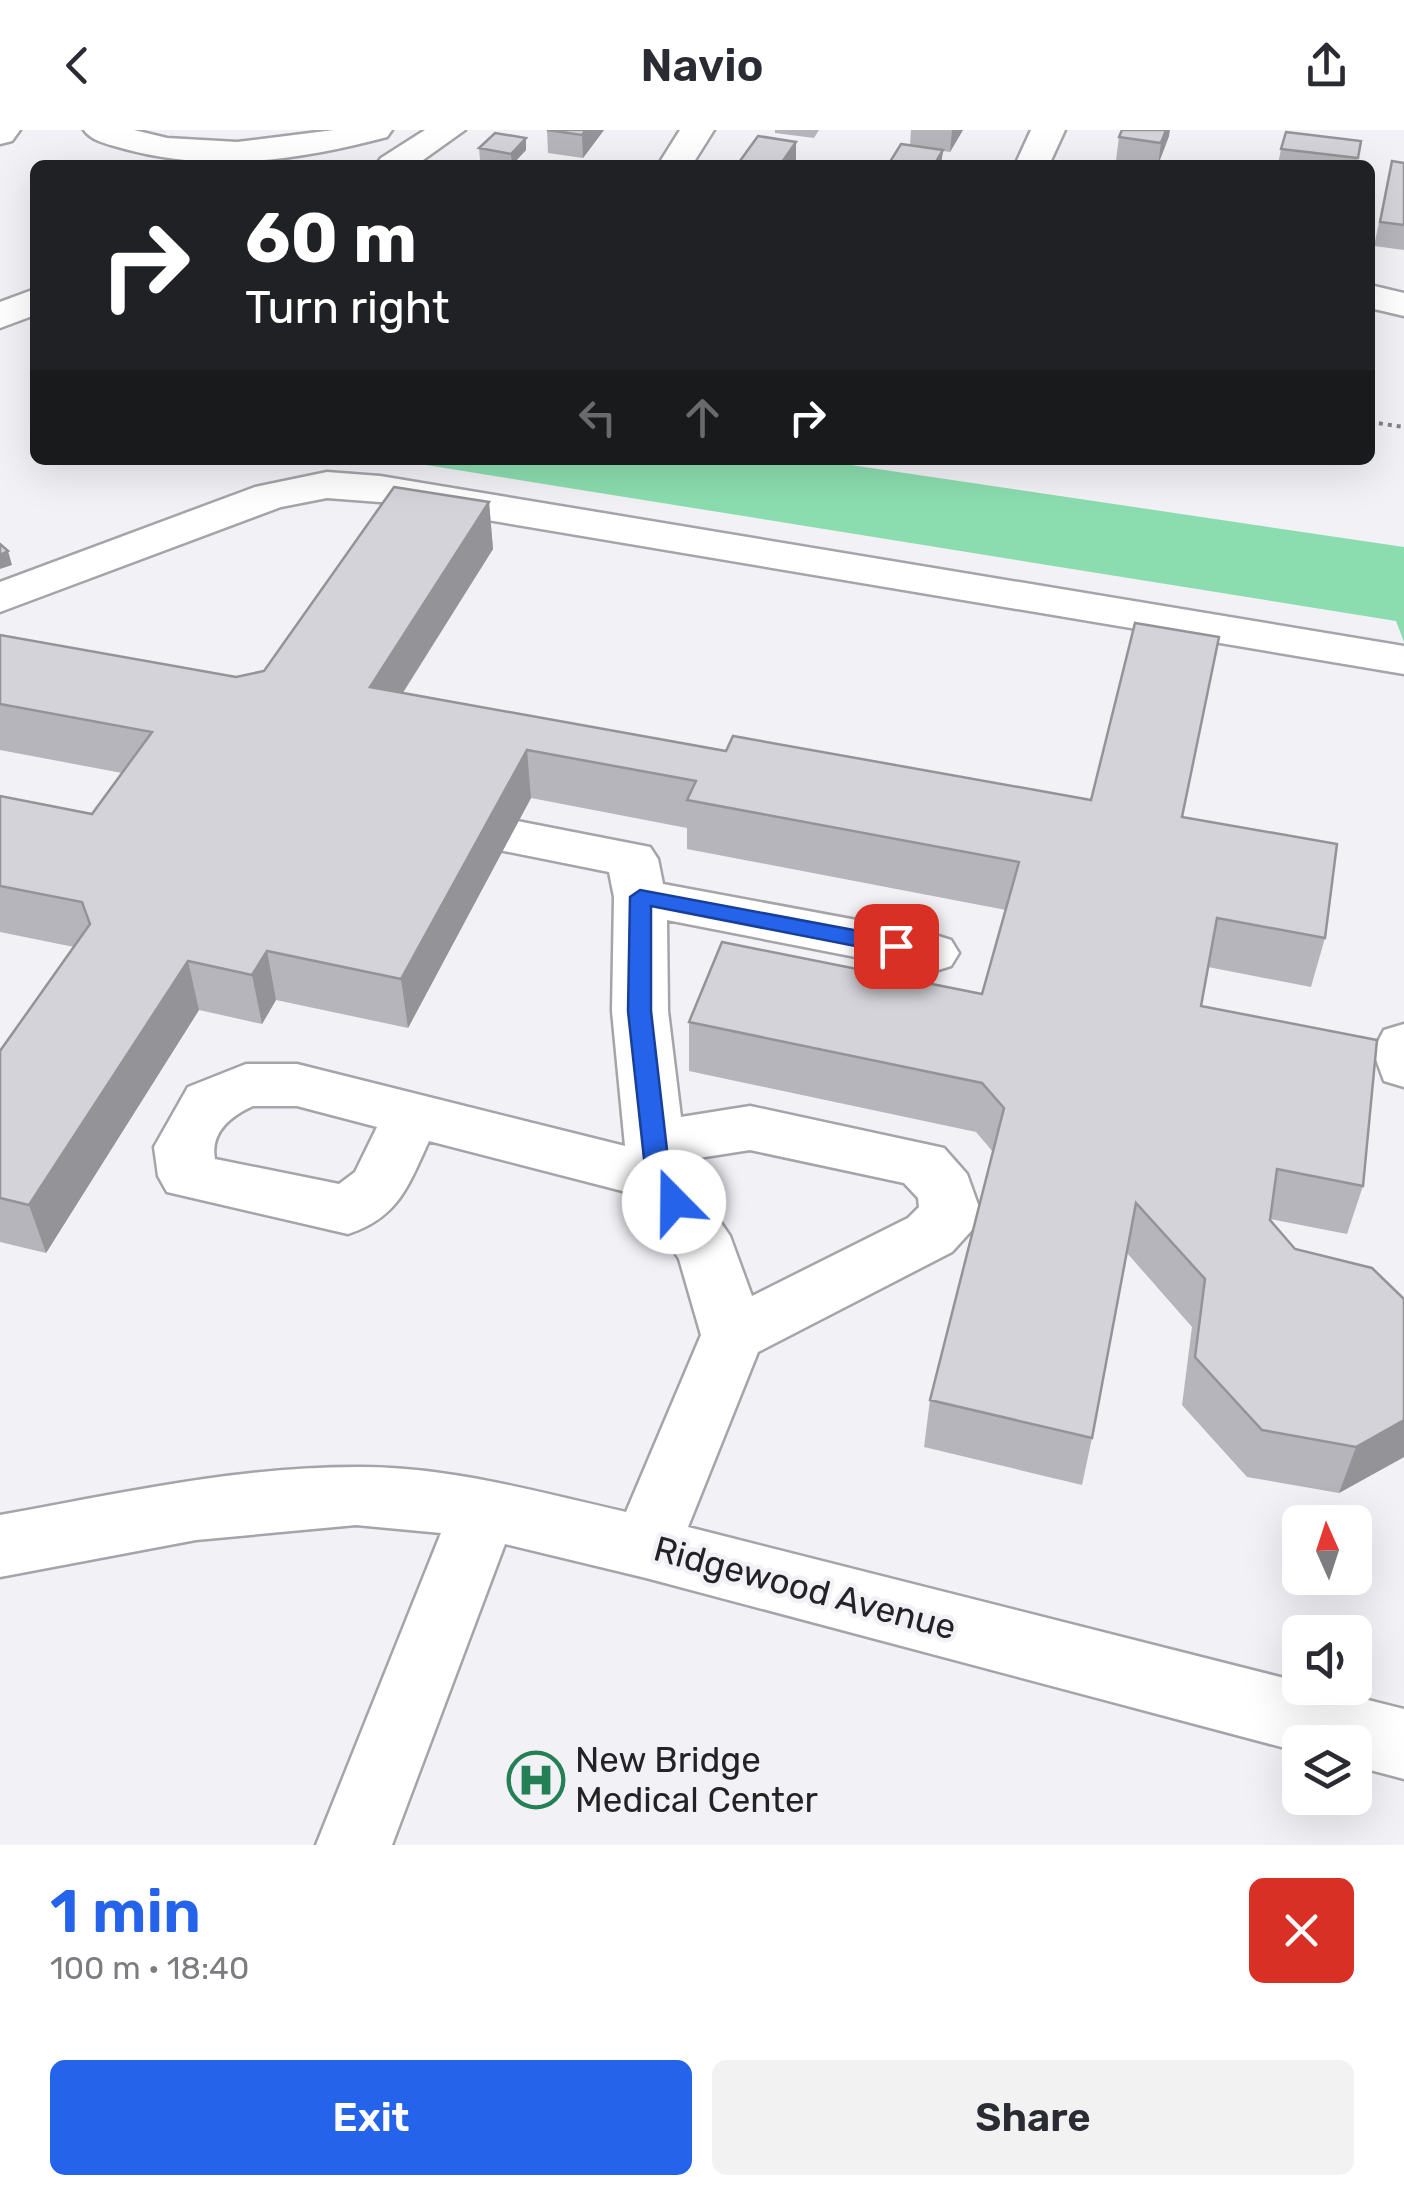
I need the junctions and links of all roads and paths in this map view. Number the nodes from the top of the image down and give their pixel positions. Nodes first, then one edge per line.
1 (101, 130) edge
2 (374, 130) edge
3 (448, 130) edge
4 (698, 130) edge
5 (1048, 130) edge
6 (175, 148) junction
7 (119, 160) edge
8 (401, 160) edge
9 (679, 160) edge
10 (1034, 160) edge
11 (1375, 297) edge
12 (30, 303) edge
13 (1404, 306) edge
14 (0, 318) edge
15 (1375, 423) edge
16 (1404, 427) edge
17 (0, 598) edge
18 (1404, 660) edge
19 (517, 838) dead end
20 (640, 897) junction
21 (932, 953) dead end
22 (1404, 1044) edge
23 (1404, 1066) edge
24 (414, 1112) dead end
25 (656, 1160) junction
26 (733, 1335) junction
27 (484, 1510) junction
28 (0, 1546) edge
29 (646, 1546) junction
30 (1404, 1744) edge
31 (354, 1845) edge

1 - 6 main road
2 - 6 main road
3 - 8 main road
4 - 9 main road
5 - 10 main road
6 - 7 main road
11 - 13 main road
12 - 14 main road
15 - 16 path
17 - 18 main road
19 - 20 main road
20 - 21 main road
20 - 25 main road
22 - 23 main road
24 - 25 main road
25 - 26 main road
25 - 26 main road
26 - 29 main road
27 - 28 main road, Ridgewood Avenue
27 - 29 main road, Ridgewood Avenue
27 - 31 main road
29 - 30 main road, Ridgewood Avenue

